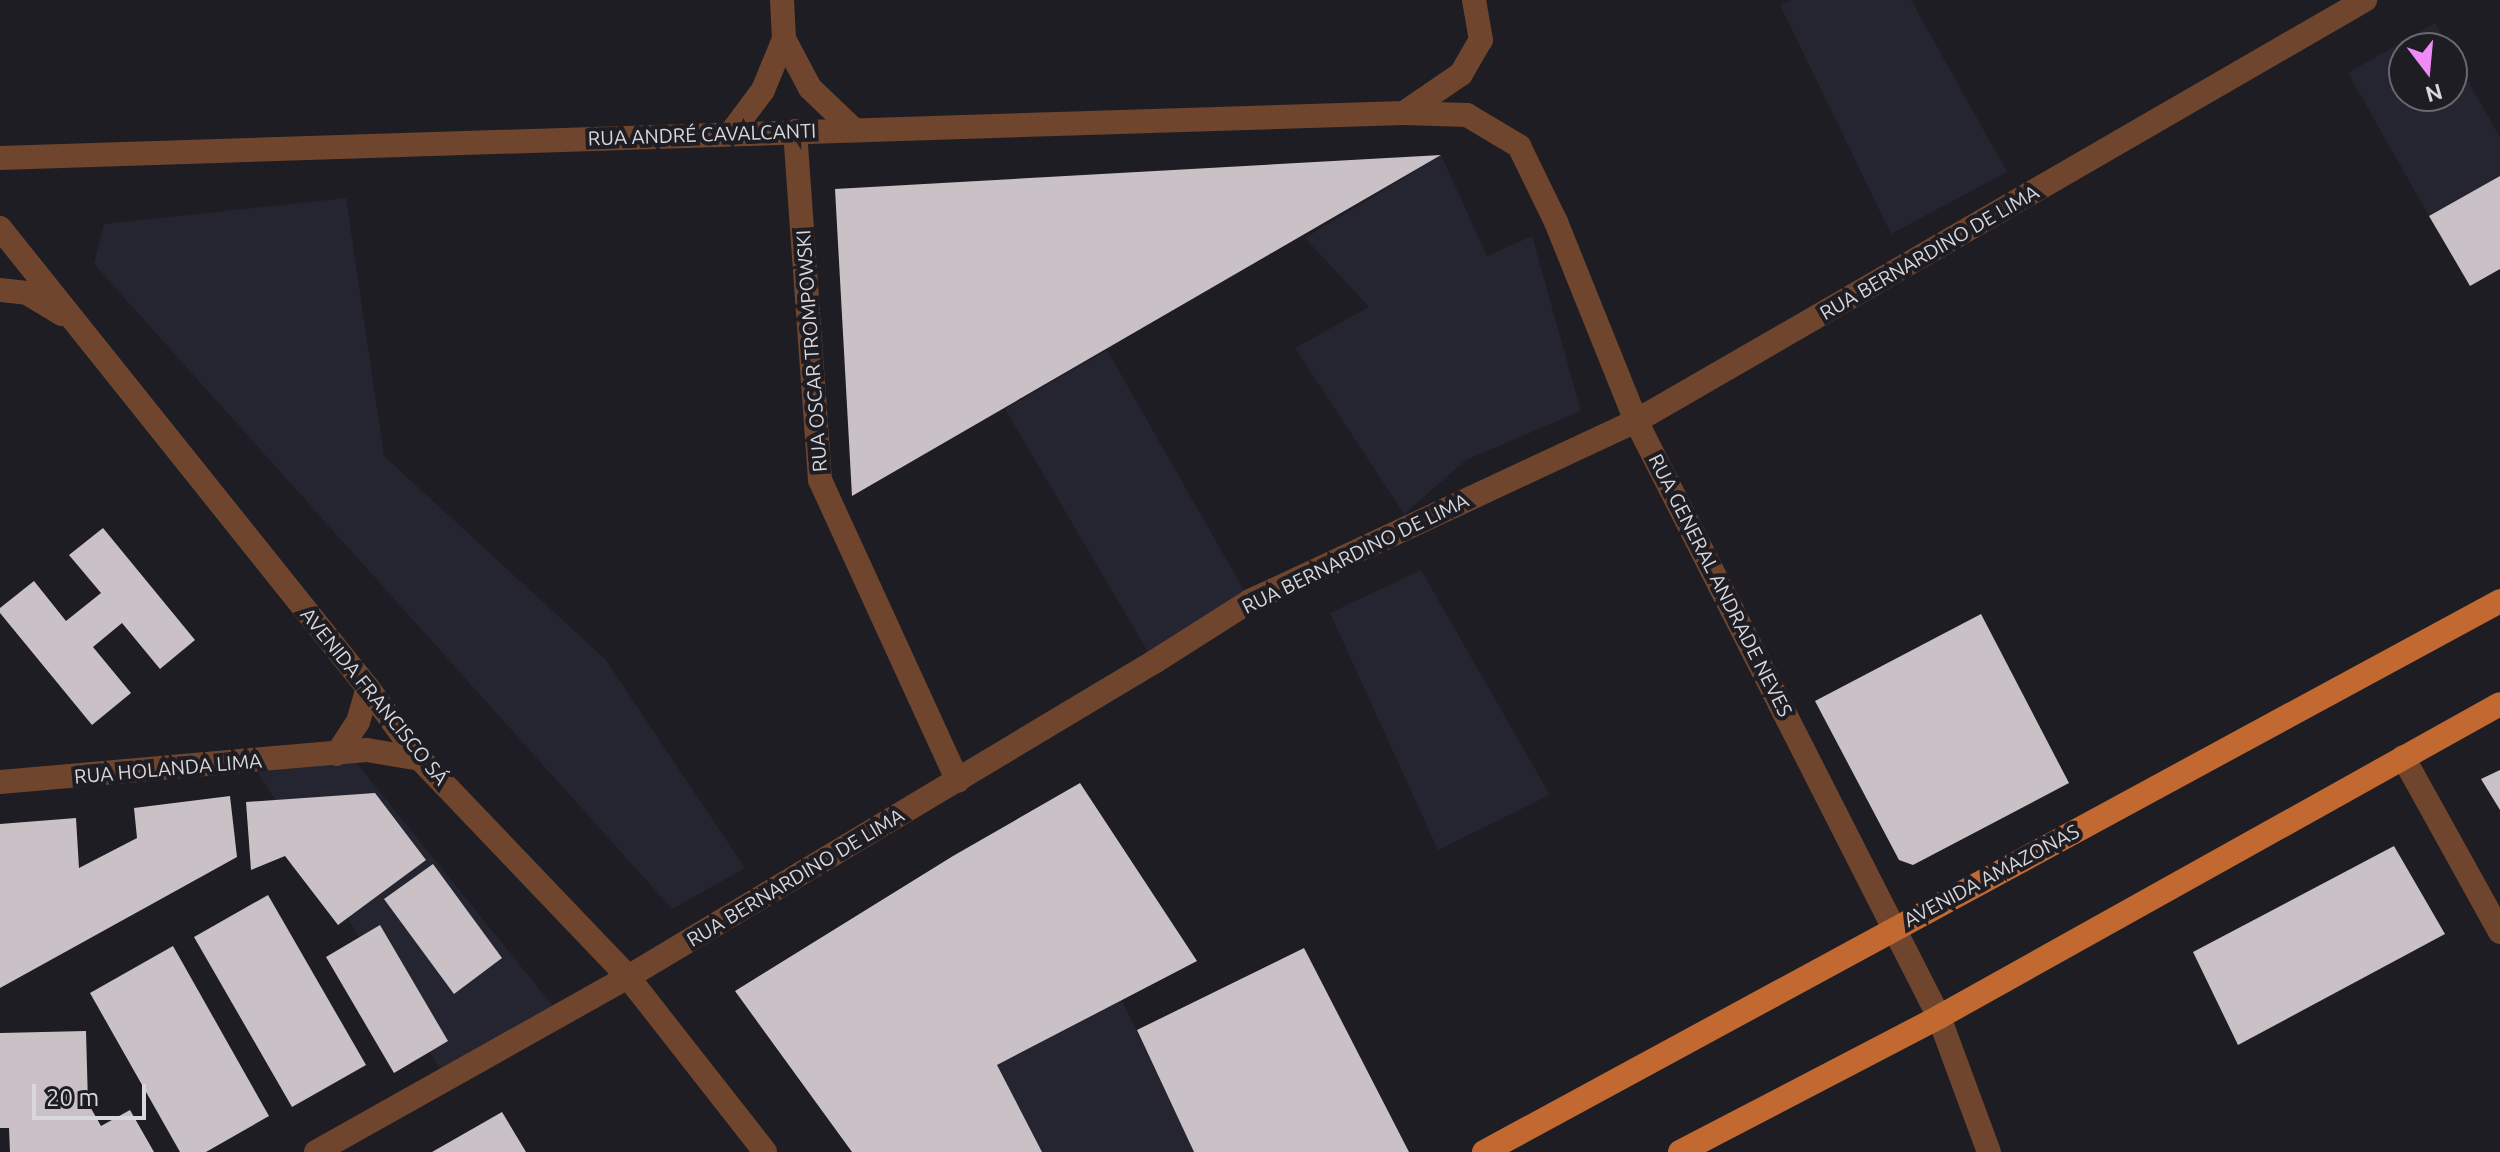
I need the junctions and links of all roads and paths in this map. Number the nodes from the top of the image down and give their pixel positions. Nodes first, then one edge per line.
1 (782, 0) edge
2 (1474, 0) edge
3 (2365, 0) edge
4 (784, 39) junction
5 (1404, 113) junction
6 (853, 129) junction
7 (795, 131) junction
8 (731, 133) junction
9 (1519, 146) joint
10 (0, 158) edge
11 (0, 228) edge
12 (0, 290) edge
13 (74, 321) junction
14 (1636, 421) junction
15 (2500, 601) edge
16 (368, 688) junction
17 (2500, 704) edge
18 (337, 754) junction
19 (2403, 757) junction
20 (420, 759) junction
21 (958, 781) junction
22 (0, 782) edge
23 (1895, 927) junction
24 (2500, 932) edge
25 (628, 977) junction
26 (1939, 1017) junction
27 (316, 1152) edge
28 (765, 1152) edge
29 (1484, 1152) edge
30 (1680, 1152) edge
31 (1989, 1152) edge

1 - 4 street
2 - 5 street
3 - 14 street, RUA BERNARDINO DE LIMA
4 - 6 street
4 - 8 street
5 - 6 street, RUA ANDRÉ CAVALCANTI
5 - 9 street, RUA ANDRÉ CAVALCANTI
6 - 7 street, RUA ANDRÉ CAVALCANTI
7 - 8 street, RUA ANDRÉ CAVALCANTI
7 - 21 street, RUA OSCAR TROMPOWSKI
8 - 10 street, RUA ANDRÉ CAVALCANTI
9 - 14 street, RUA GENERAL ANDRADE NEVES
11 - 13 street, AVENIDA FRANCISCO SÁ
12 - 13 street
13 - 16 street, AVENIDA FRANCISCO SÁ
14 - 21 street, RUA BERNARDINO DE LIMA
14 - 23 street, RUA GENERAL ANDRADE NEVES
15 - 23 main road, AVENIDA AMAZONAS
16 - 18 street
16 - 20 street, AVENIDA FRANCISCO SÁ
17 - 19 main road
18 - 20 street, RUA HOLANDA LIMA
18 - 22 street, RUA HOLANDA LIMA
19 - 24 street
19 - 26 main road
20 - 25 street, AVENIDA FRANCISCO SÁ
21 - 25 street, RUA BERNARDINO DE LIMA
23 - 26 street, RUA GENERAL ANDRADE NEVES
23 - 29 main road, AVENIDA AMAZONAS
25 - 27 street, RUA BERNARDINO DE LIMA
25 - 28 street, AVENIDA FRANCISCO SÁ
26 - 30 main road
26 - 31 street, RUA GENERAL ANDRADE NEVES

